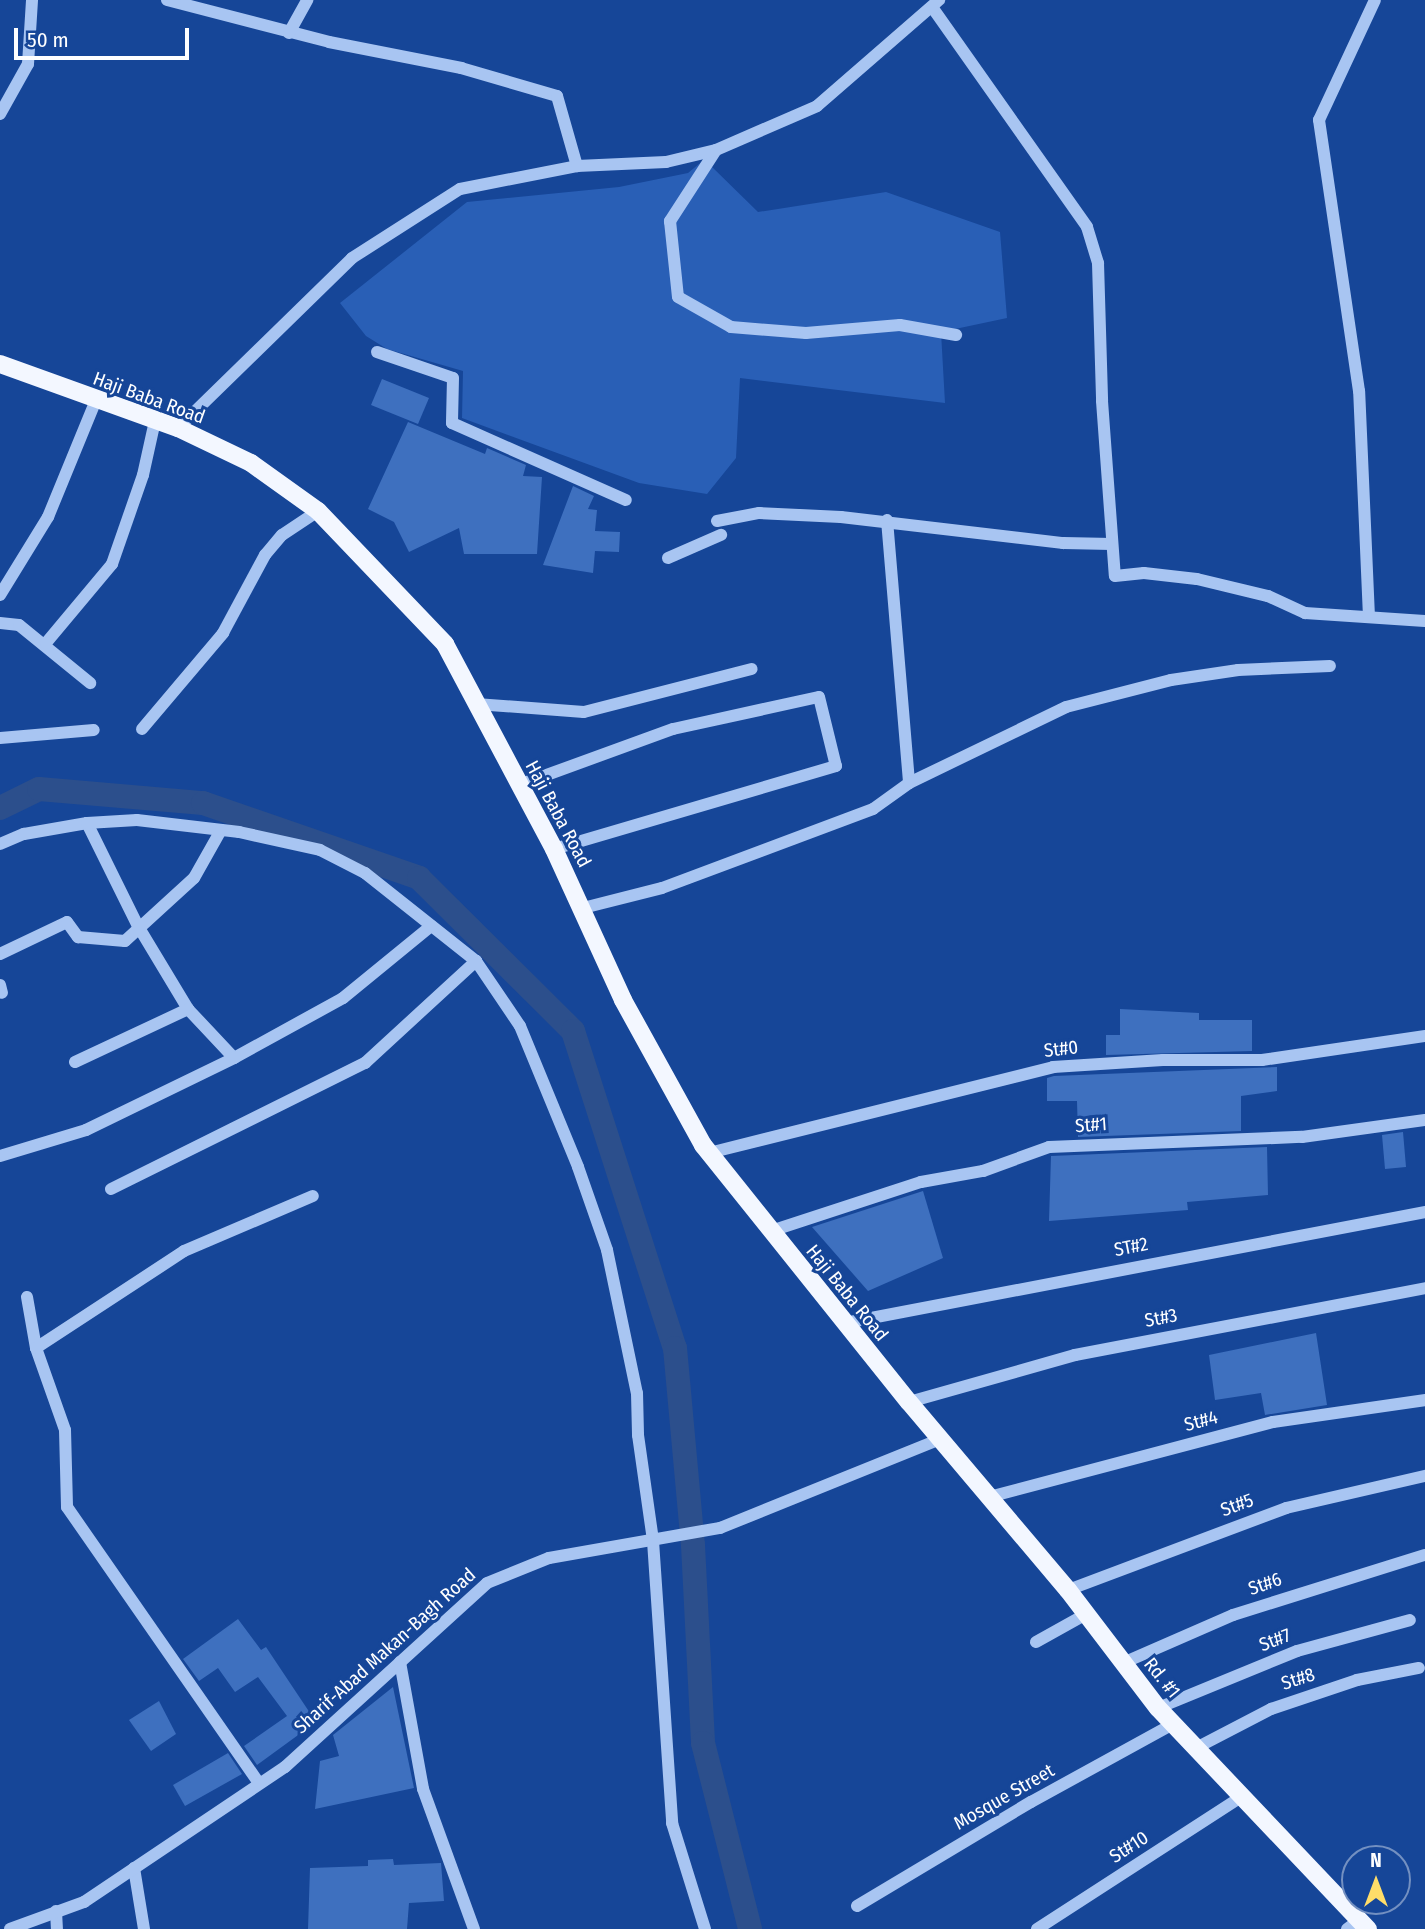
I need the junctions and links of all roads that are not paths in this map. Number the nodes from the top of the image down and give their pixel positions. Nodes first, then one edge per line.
1 (32, 0) edge
2 (167, 0) edge
3 (307, 0) edge
4 (1375, 0) edge
5 (935, 3) edge
6 (289, 33) junction
7 (0, 114) edge
8 (716, 150) junction
9 (577, 166) junction
10 (956, 335) dead end
11 (377, 352) dead end
12 (0, 365) edge
13 (96, 400) junction
14 (155, 421) junction
15 (178, 428) junction
16 (626, 500) dead end
17 (318, 511) junction
18 (887, 520) junction
19 (717, 522) dead end
20 (721, 535) dead end
21 (1112, 544) junction
22 (668, 558) dead end
23 (0, 595) edge
24 (1368, 617) junction
25 (1425, 621) edge
26 (0, 623) edge
27 (46, 643) junction
28 (1330, 666) dead end
29 (752, 669) dead end
30 (90, 683) dead end
31 (476, 704) junction
32 (142, 729) dead end
33 (93, 730) dead end
34 (0, 738) edge
35 (909, 783) junction
36 (519, 785) junction
37 (87, 823) junction
38 (221, 830) junction
39 (0, 844) edge
40 (554, 849) junction
41 (583, 908) junction
42 (138, 926) junction
43 (431, 926) junction
44 (0, 954) edge
45 (476, 961) junction
46 (188, 1009) junction
47 (1425, 1036) edge
48 (234, 1058) junction
49 (75, 1062) dead end
50 (1425, 1120) edge
51 (709, 1153) junction
52 (0, 1156) edge
53 (111, 1189) dead end
54 (313, 1196) dead end
55 (1425, 1212) edge
56 (771, 1231) junction
57 (1425, 1288) edge
58 (27, 1297) dead end
59 (845, 1323) junction
60 (36, 1348) junction
61 (1425, 1400) edge
62 (909, 1402) junction
63 (940, 1439) junction
64 (1425, 1476) edge
65 (989, 1497) junction
66 (657, 1540) junction
67 (1425, 1555) edge
68 (1068, 1590) junction
69 (1086, 1614) junction
70 (1410, 1620) dead end
71 (1036, 1642) dead end
72 (400, 1662) junction
73 (1122, 1663) junction
74 (1419, 1668) dead end
75 (1158, 1708) junction
76 (1173, 1724) junction
77 (1196, 1748) junction
78 (259, 1783) junction
79 (1241, 1797) junction
80 (134, 1868) junction
81 (857, 1906) dead end
82 (55, 1911) junction
83 (1358, 1926) edge
84 (10, 1929) edge
85 (57, 1929) edge
86 (144, 1929) edge
87 (474, 1929) edge
88 (705, 1929) edge
89 (1037, 1929) edge

1 - 7 street
2 - 6 street
3 - 6 street
4 - 24 street
5 - 8 street
5 - 21 street
6 - 9 street
8 - 9 street
8 - 10 street
9 - 15 street
11 - 16 street
12 - 13 main road, Haji Baba Road
13 - 14 main road, Haji Baba Road
13 - 23 street
14 - 15 main road, Haji Baba Road
14 - 27 street
15 - 17 main road, Haji Baba Road
17 - 31 main road, Haji Baba Road
17 - 32 street
18 - 19 street
18 - 21 street
18 - 35 street
20 - 22 street
21 - 24 street
24 - 25 street
26 - 27 street
27 - 30 street
28 - 35 street
29 - 31 street
31 - 36 main road, Haji Baba Road
33 - 34 street
35 - 41 street
36 - 40 main road, Haji Baba Road
36 - 40 street
37 - 38 street
37 - 39 street
37 - 42 street
38 - 42 street
38 - 43 street
40 - 41 main road, Haji Baba Road
41 - 51 main road, Haji Baba Road
42 - 44 street
42 - 46 street
43 - 45 street
43 - 48 street
45 - 53 street
45 - 66 street
46 - 48 street
46 - 49 street
47 - 51 street, St#0
48 - 52 street
50 - 56 street, St#1
51 - 56 main road, Haji Baba Road
54 - 60 street
55 - 59 street, ST#2
56 - 59 main road, Haji Baba Road
57 - 62 street, St#3
58 - 60 street
59 - 62 main road, Haji Baba Road
60 - 78 street
61 - 65 street, St#4
62 - 63 main road, Haji Baba Road
63 - 65 main road, Rd. #1
63 - 66 street, Sharif-Abad Makan-Bagh Road
64 - 68 street, St#5
65 - 68 main road, Rd. #1
66 - 72 street, Sharif-Abad Makan-Bagh Road
66 - 88 street
67 - 73 street, St#6
68 - 69 main road, Rd. #1
69 - 71 street
69 - 73 main road, Rd. #1
70 - 75 street, St#7
72 - 78 street, Sharif-Abad Makan-Bagh Road
72 - 87 street
73 - 75 main road, Rd. #1
74 - 77 street, St#8
75 - 76 main road, Rd. #1
76 - 77 main road, Rd. #1
76 - 81 street, Mosque Street
77 - 79 main road, Rd. #1
78 - 80 street, Sharif-Abad Makan-Bagh Road
79 - 83 main road, Rd. #1
79 - 89 street, St#10
80 - 82 street, Sharif-Abad Makan-Bagh Road
80 - 86 street
82 - 84 street, Sharif-Abad Makan-Bagh Road
82 - 85 street

